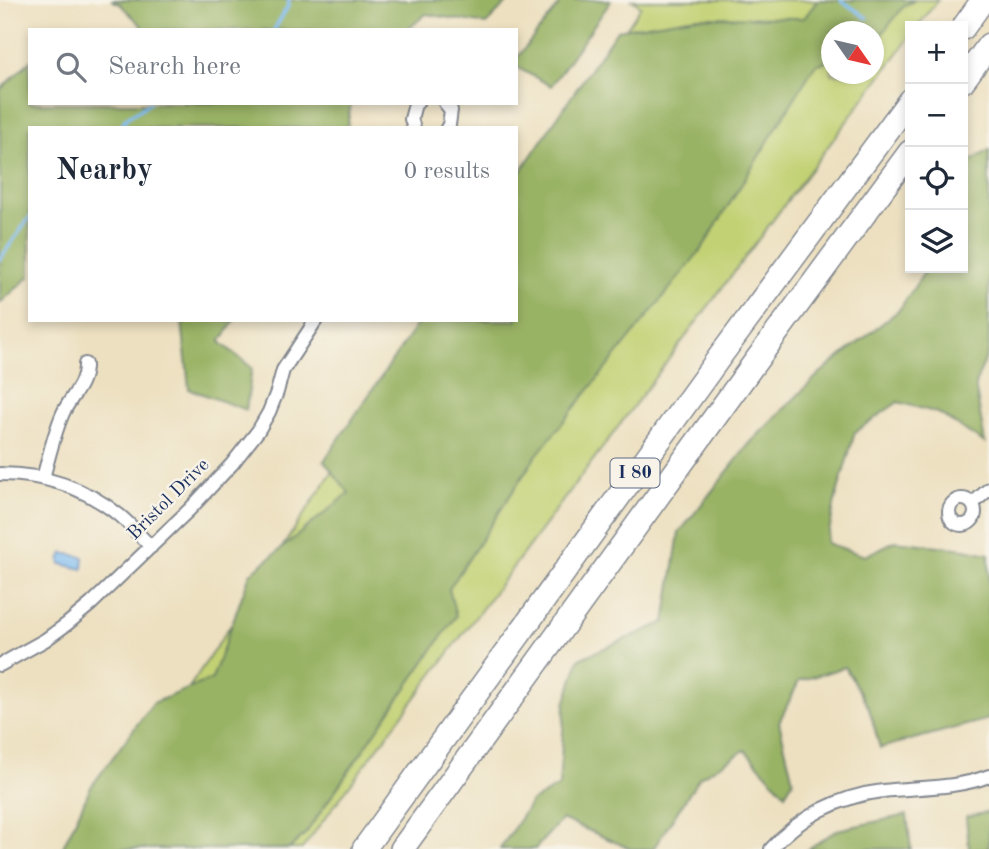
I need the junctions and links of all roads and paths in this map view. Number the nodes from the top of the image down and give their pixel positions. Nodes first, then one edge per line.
1 (983, 0) edge
2 (968, 21) edge
3 (989, 45) edge
4 (968, 74) edge
5 (416, 105) edge
6 (446, 105) edge
7 (905, 107) edge
8 (413, 126) edge
9 (448, 126) edge
10 (905, 159) edge
11 (316, 322) edge
12 (85, 364) dead end
13 (0, 474) edge
14 (43, 478) junction
15 (989, 489) edge
16 (972, 505) dead end
17 (151, 547) junction
18 (0, 665) edge
19 (989, 776) edge
20 (364, 849) edge
21 (402, 849) edge
22 (771, 849) edge

1 - 2 highway
3 - 4 highway
5 - 8 street
6 - 9 street
7 - 20 highway, I 80
10 - 21 highway, I 80
11 - 17 street, Bristol Drive
12 - 14 street
13 - 14 street
14 - 17 street
15 - 16 street
17 - 18 street, Bristol Drive
19 - 22 street

